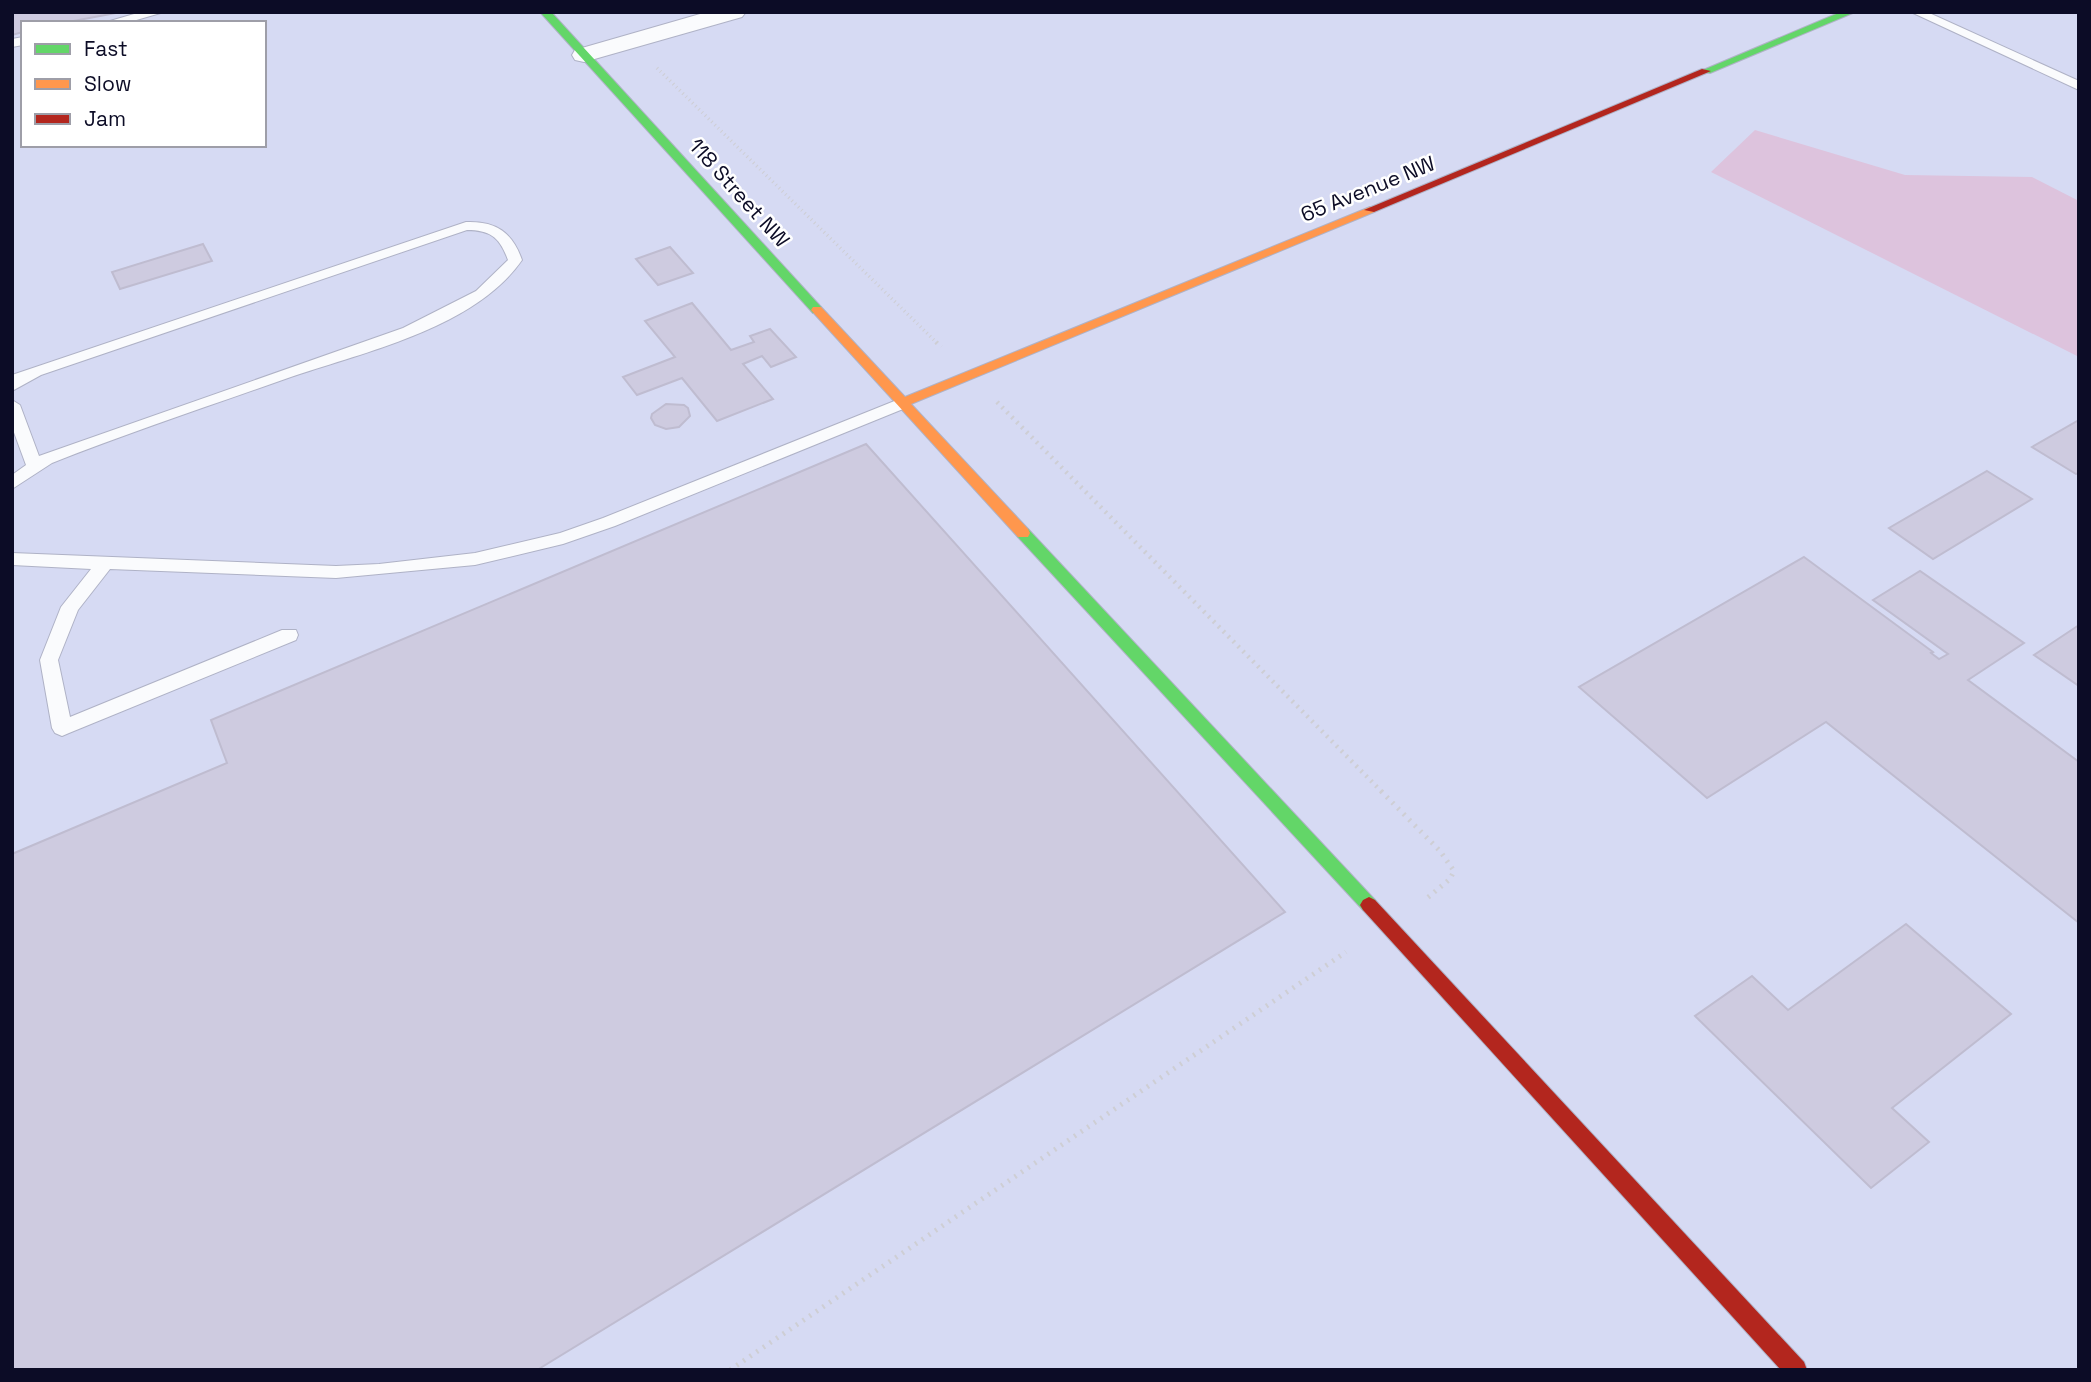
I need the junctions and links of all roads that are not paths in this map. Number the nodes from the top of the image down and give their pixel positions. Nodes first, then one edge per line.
1 (158, 12) edge
2 (545, 12) edge
3 (734, 12) edge
4 (1850, 12) edge
5 (1917, 12) edge
6 (118, 21) edge
7 (584, 55) junction
8 (2079, 86) edge
9 (12, 386) edge
10 (902, 403) junction
11 (12, 405) edge
12 (35, 466) junction
13 (12, 483) edge
14 (12, 559) edge
15 (106, 562) junction
16 (289, 635) dead end
17 (1796, 1370) edge

1 - 6 lane
2 - 7 street, 118 Street NW
3 - 7 street
4 - 10 street, 65 Avenue NW
5 - 8 lane
7 - 10 street, 118 Street NW
9 - 12 lane
10 - 15 lane
10 - 17 street, 118 Street NW
11 - 12 lane
12 - 13 lane
14 - 15 lane
15 - 16 lane

